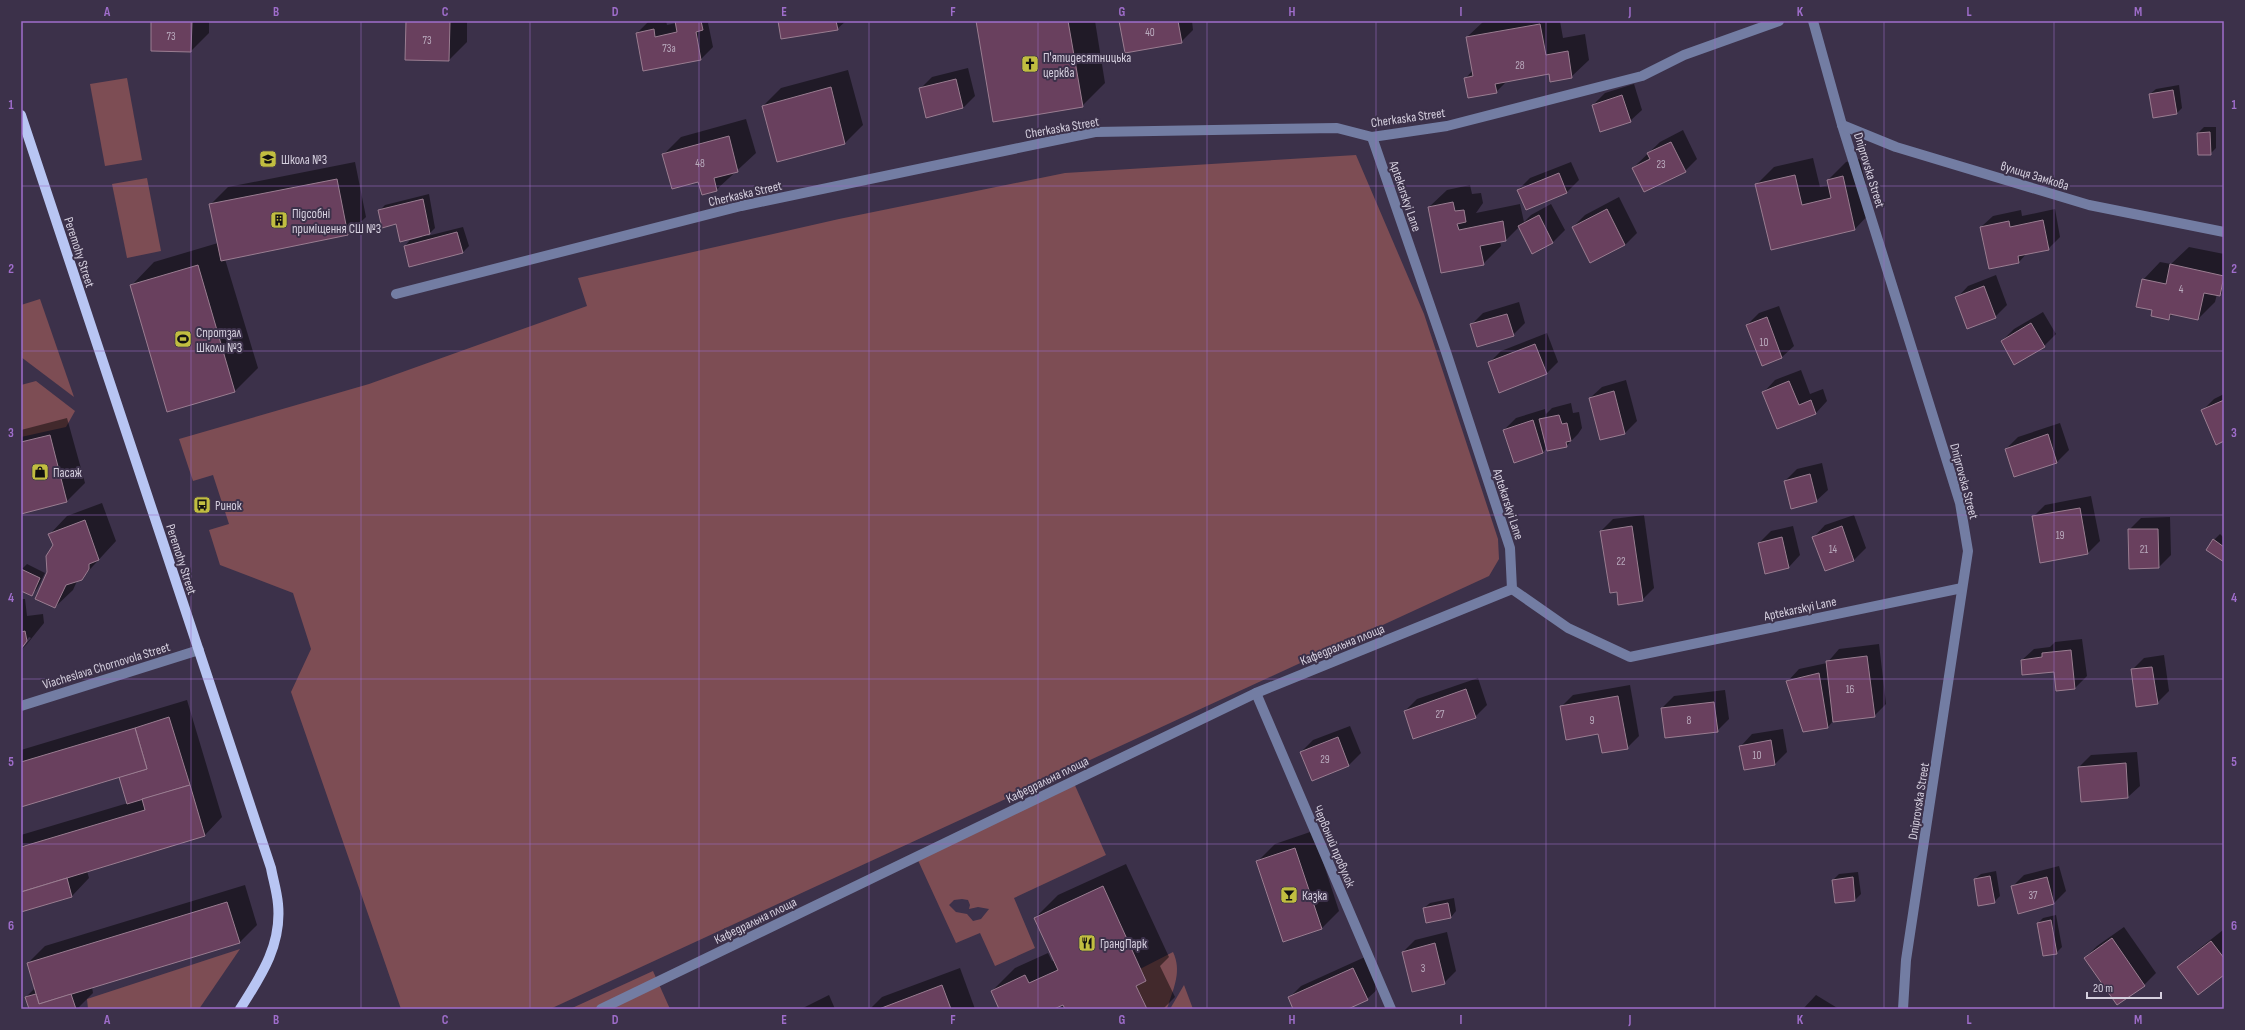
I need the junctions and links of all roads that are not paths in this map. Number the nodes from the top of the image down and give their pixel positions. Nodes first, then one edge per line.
1 (1779, 21) edge
2 (1813, 21) edge
3 (21, 115) edge
4 (1842, 126) junction
5 (1372, 137) junction
6 (2224, 232) edge
7 (396, 294) dead end
8 (1962, 588) junction
9 (1512, 589) junction
10 (199, 650) junction
11 (1256, 693) junction
12 (21, 706) edge
13 (240, 1009) edge
14 (601, 1009) edge
15 (1391, 1009) edge
16 (1903, 1009) edge

1 - 5 street, Cherkaska Street
2 - 4 street, Dniprovska Street
3 - 10 main road, Peremohy Street
4 - 6 street, вулиця Замкова
4 - 8 street, Dniprovska Street
5 - 7 street, Cherkaska Street
5 - 9 street, Aptekarskyi Lane
8 - 9 street, Aptekarskyi Lane
8 - 16 street, Dniprovska Street
9 - 11 street, Кафедральна площа
10 - 12 street, Viacheslava Chornovola Street
10 - 13 main road, Peremohy Street
11 - 14 street, Кафедральна площа
11 - 15 street, Червоний провулок

